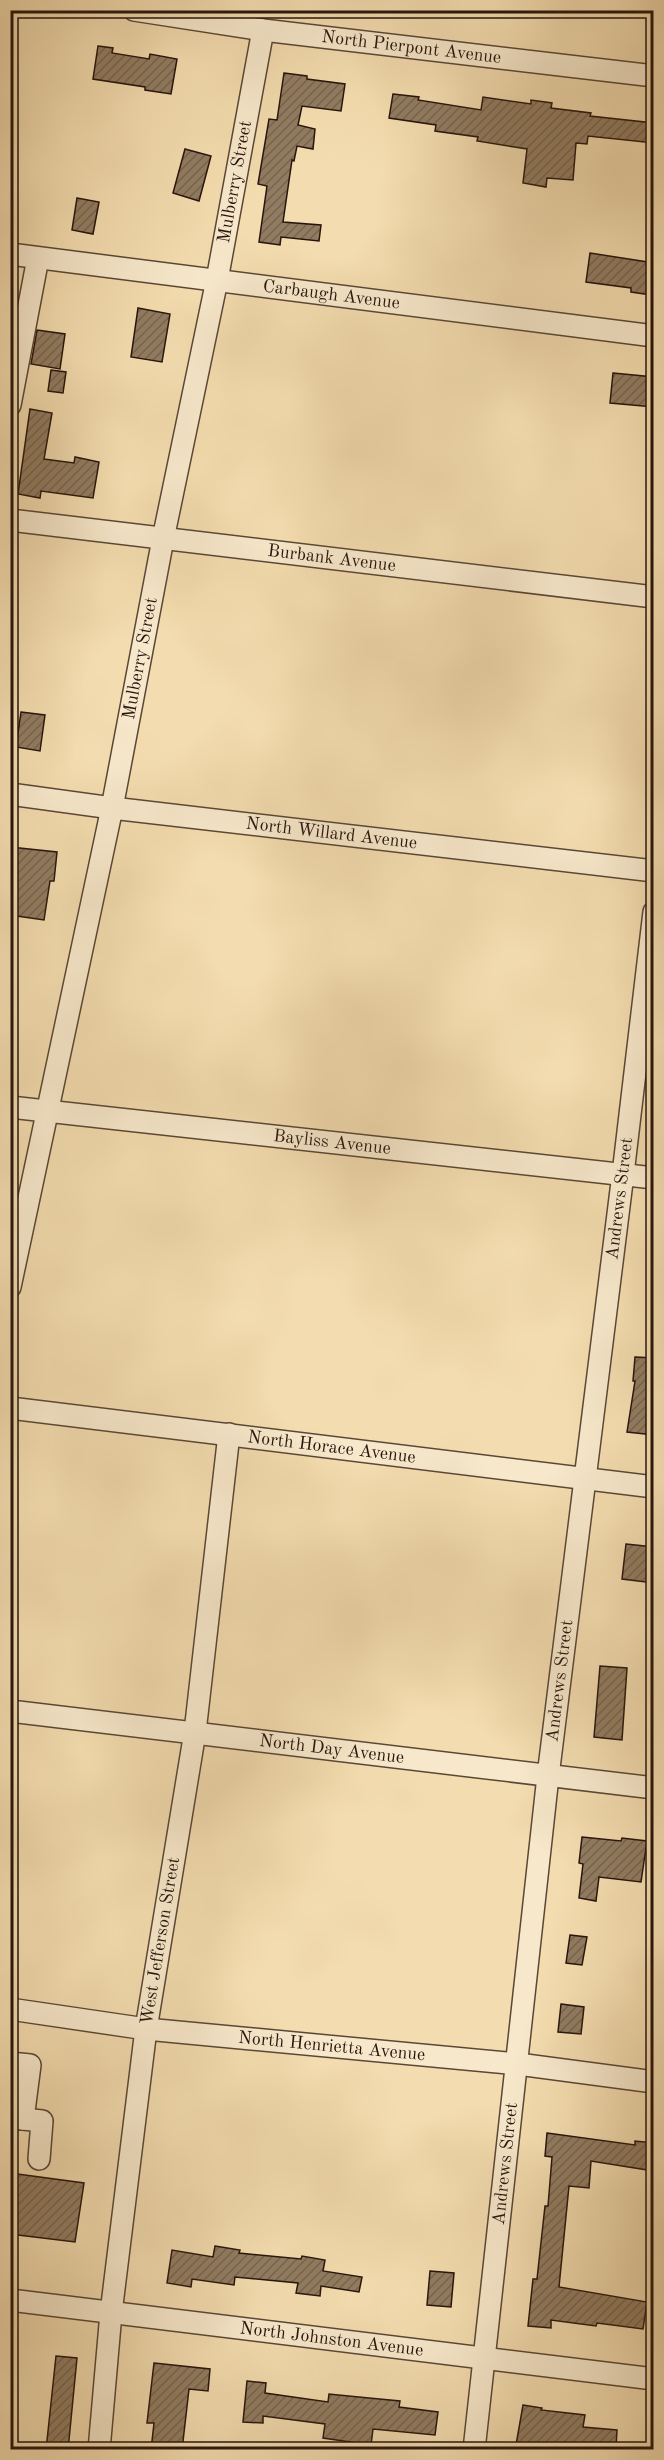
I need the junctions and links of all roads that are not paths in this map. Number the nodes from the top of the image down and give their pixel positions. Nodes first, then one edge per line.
1 (134, 10) edge
2 (263, 30) junction
3 (654, 76) edge
4 (10, 254) edge
5 (38, 258) junction
6 (217, 280) junction
7 (654, 336) edge
8 (16, 344) edge
9 (10, 405) edge
10 (10, 520) edge
11 (163, 539) junction
12 (654, 597) edge
13 (10, 794) edge
14 (112, 808) junction
15 (654, 871) edge
16 (654, 912) edge
17 (10, 1107) edge
18 (48, 1112) junction
19 (623, 1174) junction
20 (654, 1178) edge
21 (10, 1287) edge
22 (10, 1408) edge
23 (230, 1434) junction
24 (586, 1479) junction
25 (654, 1487) edge
26 (10, 1711) edge
27 (195, 1732) junction
28 (548, 1776) junction
29 (654, 1788) edge
30 (10, 2009) edge
31 (146, 2029) junction
32 (10, 2063) edge
33 (518, 2064) junction
34 (654, 2082) edge
35 (17, 2118) edge
36 (39, 2159) dead end
37 (10, 2300) edge
38 (111, 2313) junction
39 (484, 2356) junction
40 (654, 2379) edge
41 (99, 2450) edge
42 (474, 2450) edge

1 - 2 street, North Pierpont Avenue
2 - 3 street, North Pierpont Avenue
2 - 6 street, Mulberry Street
4 - 5 street, Carbaugh Avenue
5 - 6 street, Carbaugh Avenue
5 - 8 street
6 - 7 street, Carbaugh Avenue
6 - 11 street, Mulberry Street
8 - 9 street
10 - 11 street, Burbank Avenue
11 - 12 street, Burbank Avenue
11 - 14 street, Mulberry Street
13 - 14 street, North Willard Avenue
14 - 15 street, North Willard Avenue
14 - 18 street, Mulberry Street
16 - 19 street, Andrews Street
17 - 18 street, Bayliss Avenue
18 - 19 street, Bayliss Avenue
18 - 21 street, Mulberry Street
19 - 20 street, Bayliss Avenue
19 - 24 street, Andrews Street
22 - 23 street, North Horace Avenue
23 - 24 street, North Horace Avenue
23 - 27 street, West Jefferson Street
24 - 25 street, North Horace Avenue
24 - 28 street, Andrews Street
26 - 27 street, North Day Avenue
27 - 28 street, North Day Avenue
27 - 31 street, West Jefferson Street
28 - 29 street, North Day Avenue
28 - 33 street, Andrews Street
30 - 31 street, North Henrietta Avenue
31 - 33 street, North Henrietta Avenue
31 - 38 street, West Jefferson Street
32 - 35 street
33 - 34 street, North Henrietta Avenue
33 - 39 street, Andrews Street
35 - 36 street
37 - 38 street, North Johnston Avenue
38 - 39 street, North Johnston Avenue
38 - 41 street, West Jefferson Street
39 - 40 street, North Johnston Avenue
39 - 42 street, Andrews Street

